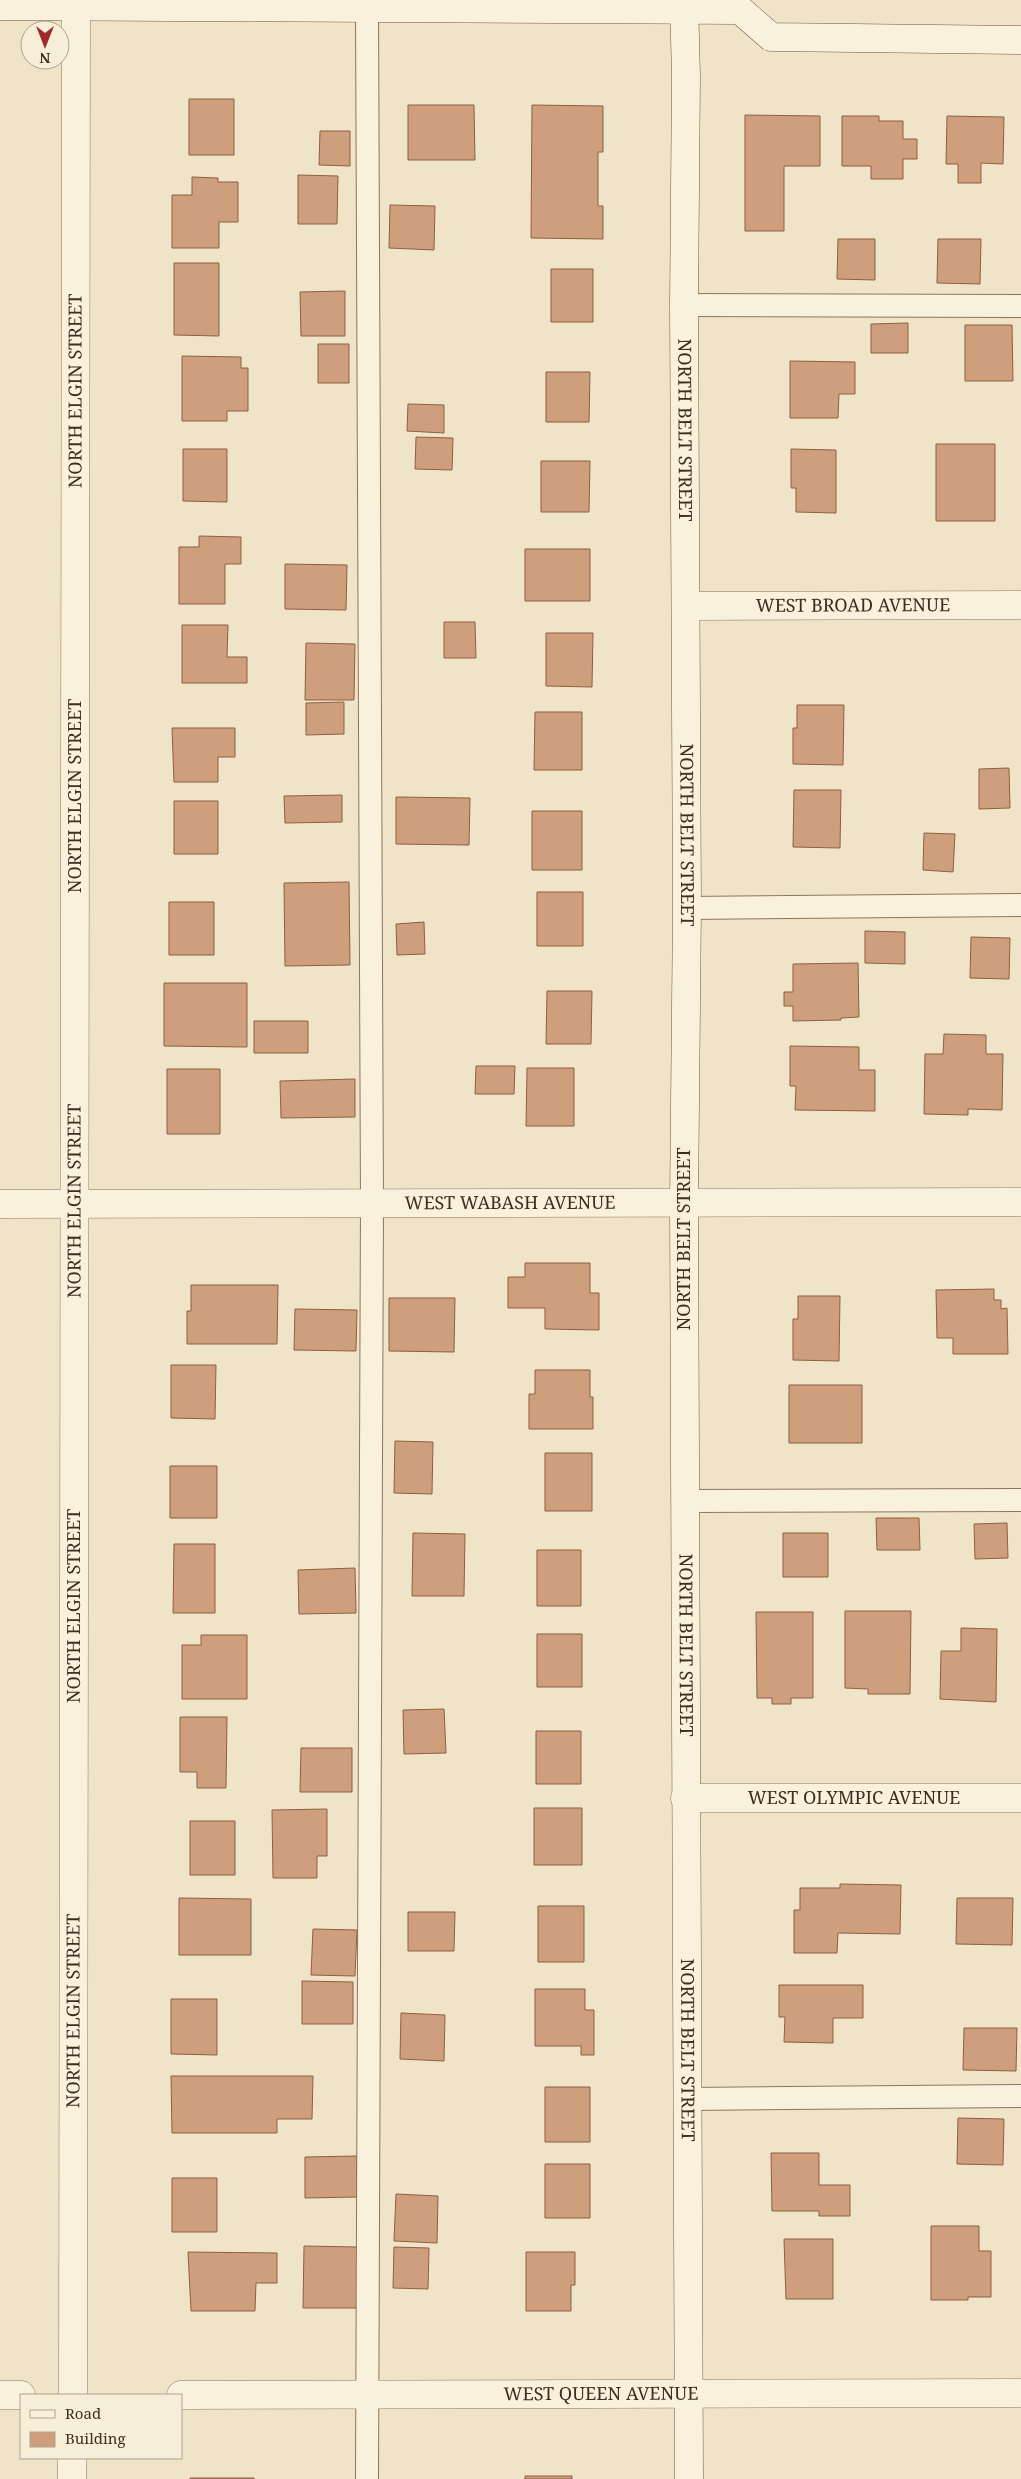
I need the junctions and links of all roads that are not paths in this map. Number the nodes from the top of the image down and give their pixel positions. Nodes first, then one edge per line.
1 (684, 5) edge
2 (744, 5) edge
3 (0, 6) edge
4 (76, 7) junction
5 (367, 8) junction
6 (1021, 40) edge
7 (684, 305) junction
8 (1021, 306) edge
9 (1021, 605) edge
10 (687, 606) junction
11 (1021, 906) edge
12 (687, 908) junction
13 (1021, 1202) edge
14 (684, 1203) junction
15 (0, 1204) edge
16 (74, 1204) junction
17 (372, 1204) junction
18 (1021, 1500) edge
19 (685, 1501) junction
20 (685, 1798) junction
21 (1021, 1798) edge
22 (1021, 2096) edge
23 (687, 2099) junction
24 (1021, 2393) edge
25 (72, 2394) edge
26 (689, 2394) junction
27 (0, 2395) edge
28 (20, 2395) edge
29 (182, 2395) edge
30 (367, 2395) junction
31 (72, 2459) edge
32 (72, 2479) edge
33 (367, 2479) edge
34 (689, 2479) edge

1 - 2 street
1 - 5 street
1 - 7 street, NORTH BELT STREET
2 - 6 street
3 - 4 street
4 - 5 street
4 - 16 street, NORTH ELGIN STREET
5 - 17 lane
7 - 8 lane
7 - 10 street, NORTH BELT STREET
9 - 10 street, WEST BROAD AVENUE
10 - 12 street, NORTH BELT STREET
11 - 12 lane
12 - 14 street, NORTH BELT STREET
13 - 14 street, WEST WABASH AVENUE
14 - 17 street, WEST WABASH AVENUE
14 - 19 street, NORTH BELT STREET
15 - 16 street, WEST WABASH AVENUE
16 - 17 street, WEST WABASH AVENUE
16 - 25 street, NORTH ELGIN STREET
17 - 30 lane
18 - 19 lane
19 - 20 street, NORTH BELT STREET
20 - 21 street, WEST OLYMPIC AVENUE
20 - 23 street, NORTH BELT STREET
22 - 23 lane
23 - 26 street, NORTH BELT STREET
24 - 26 street, WEST QUEEN AVENUE
26 - 30 street, WEST QUEEN AVENUE
26 - 34 street, NORTH BELT STREET
27 - 28 street
29 - 30 street, WEST QUEEN AVENUE
30 - 33 lane
31 - 32 street

